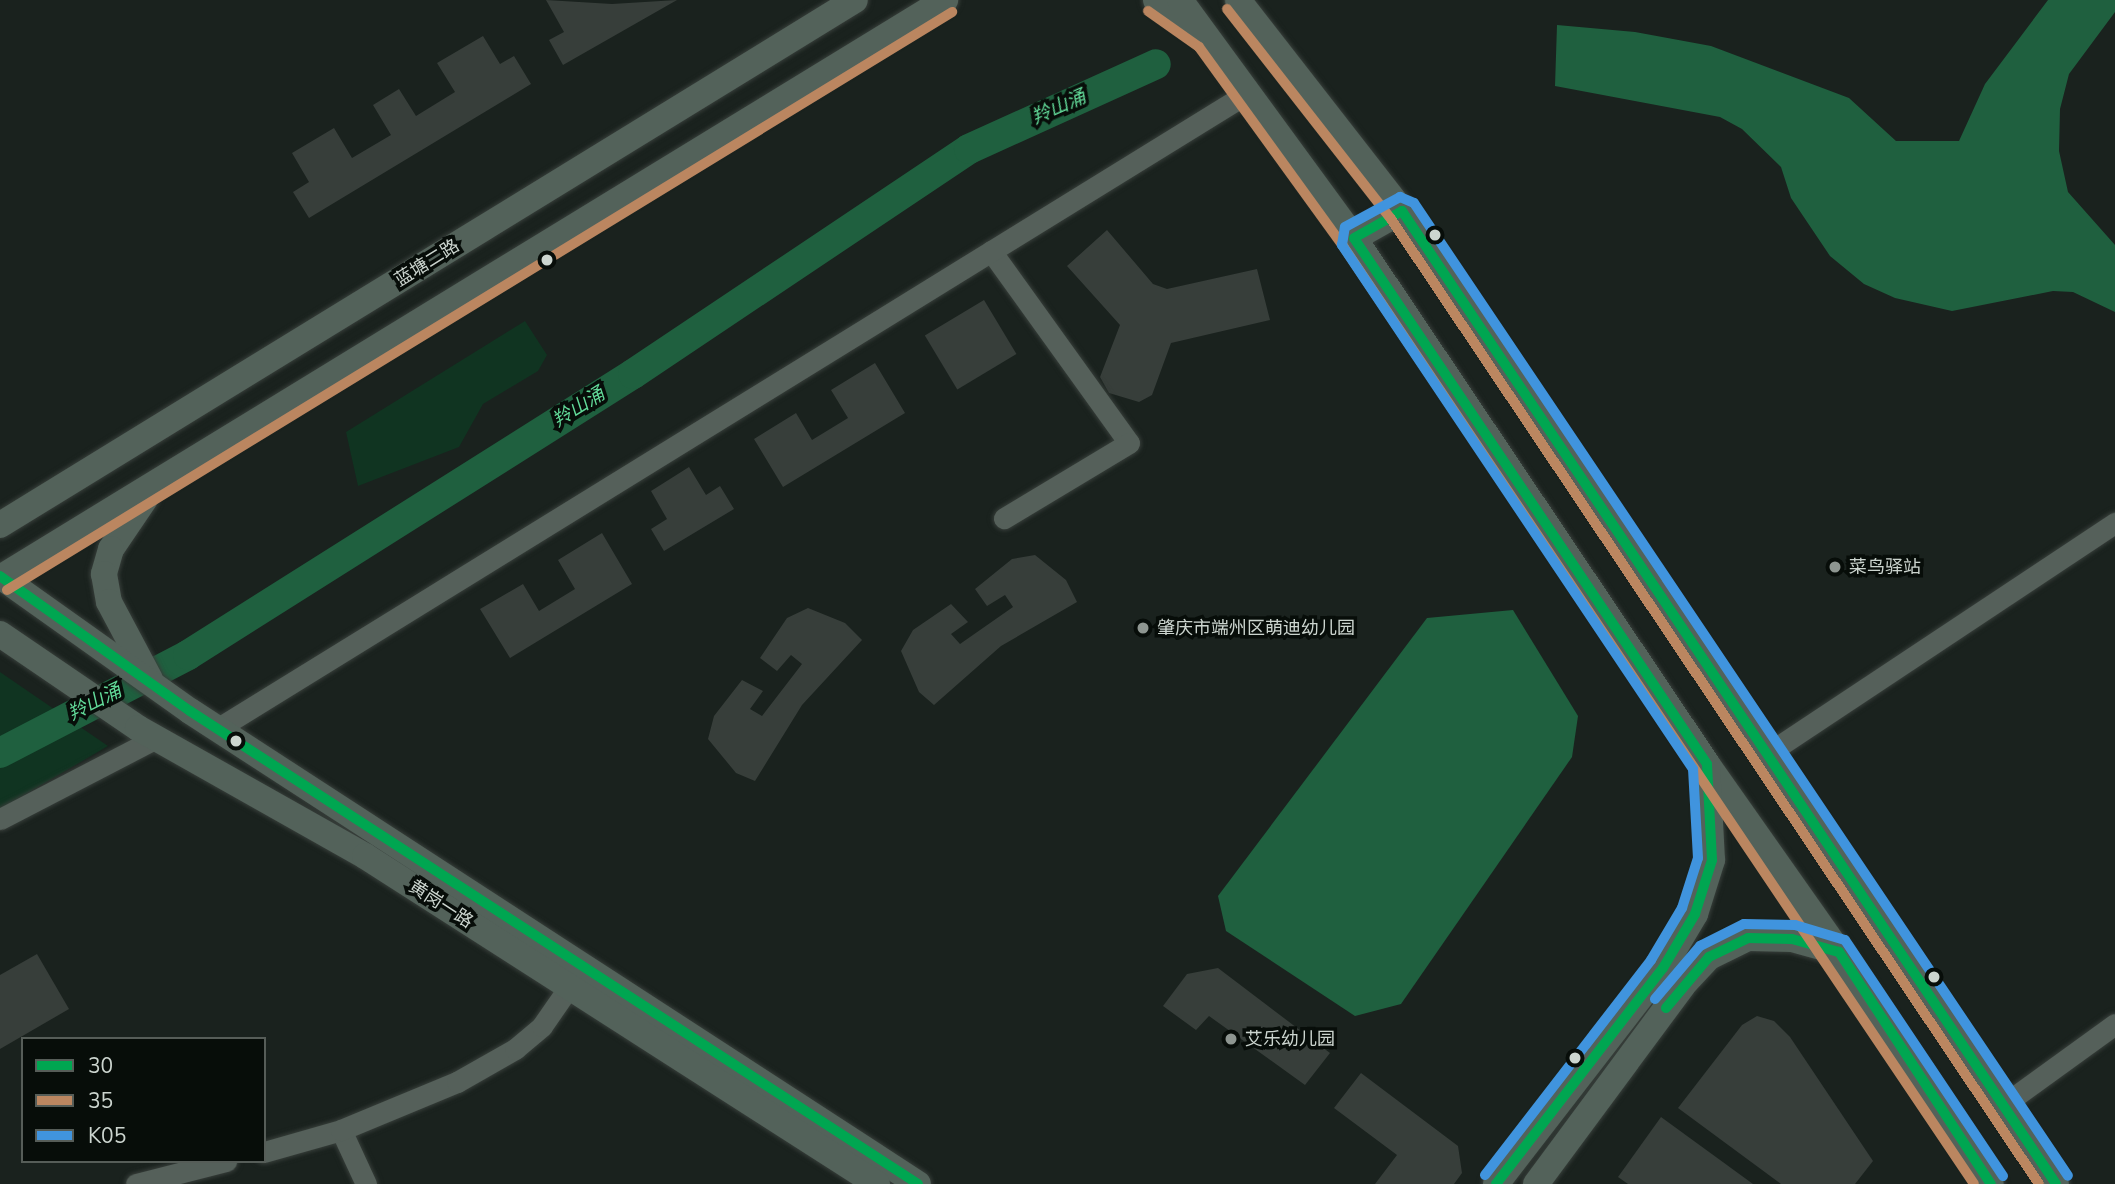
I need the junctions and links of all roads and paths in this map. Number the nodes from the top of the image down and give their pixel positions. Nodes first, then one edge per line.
1 (855, 0) edge
2 (945, 0) edge
3 (1156, 0) edge
4 (1180, 0) edge
5 (1245, 4) edge
6 (1209, 37) junction
7 (1247, 94) junction
8 (1402, 211) junction
9 (1354, 238) junction
10 (991, 251) junction
11 (155, 486) junction
12 (1004, 518) dead end
13 (2115, 523) edge
14 (0, 525) edge
15 (0, 577) edge
16 (0, 634) edge
17 (154, 686) junction
18 (217, 729) junction
19 (147, 733) junction
20 (1767, 754) junction
21 (1707, 764) junction
22 (0, 819) edge
23 (1839, 952) junction
24 (576, 977) junction
25 (2115, 1024) edge
26 (2003, 1105) junction
27 (341, 1129) junction
28 (266, 1151) edge
29 (218, 1163) edge
30 (136, 1184) edge
31 (366, 1184) edge
32 (877, 1184) edge
33 (918, 1184) edge
34 (1496, 1184) edge
35 (1536, 1184) edge
36 (1991, 1184) edge
37 (2056, 1184) edge

1 - 14 main road, 蓝塘二路
2 - 11 main road
3 - 6 main road
4 - 6 main road
5 - 8 main road
6 - 7 main road
7 - 9 main road
7 - 10 street
8 - 9 main road
8 - 20 main road
9 - 21 main road
10 - 12 street
10 - 18 street
11 - 15 main road
11 - 17 main road
13 - 20 street
15 - 17 main road, 黄岗一路
16 - 19 main road, 黄岗一路
17 - 18 main road, 黄岗一路
18 - 24 main road, 黄岗一路
19 - 22 street
19 - 24 main road, 黄岗一路
20 - 26 main road
21 - 23 main road
21 - 34 main road
23 - 35 main road
23 - 36 main road
24 - 27 street
24 - 32 main road, 黄岗一路
24 - 33 main road, 黄岗一路
25 - 26 street
26 - 37 main road
27 - 28 street
27 - 31 street
29 - 30 street

